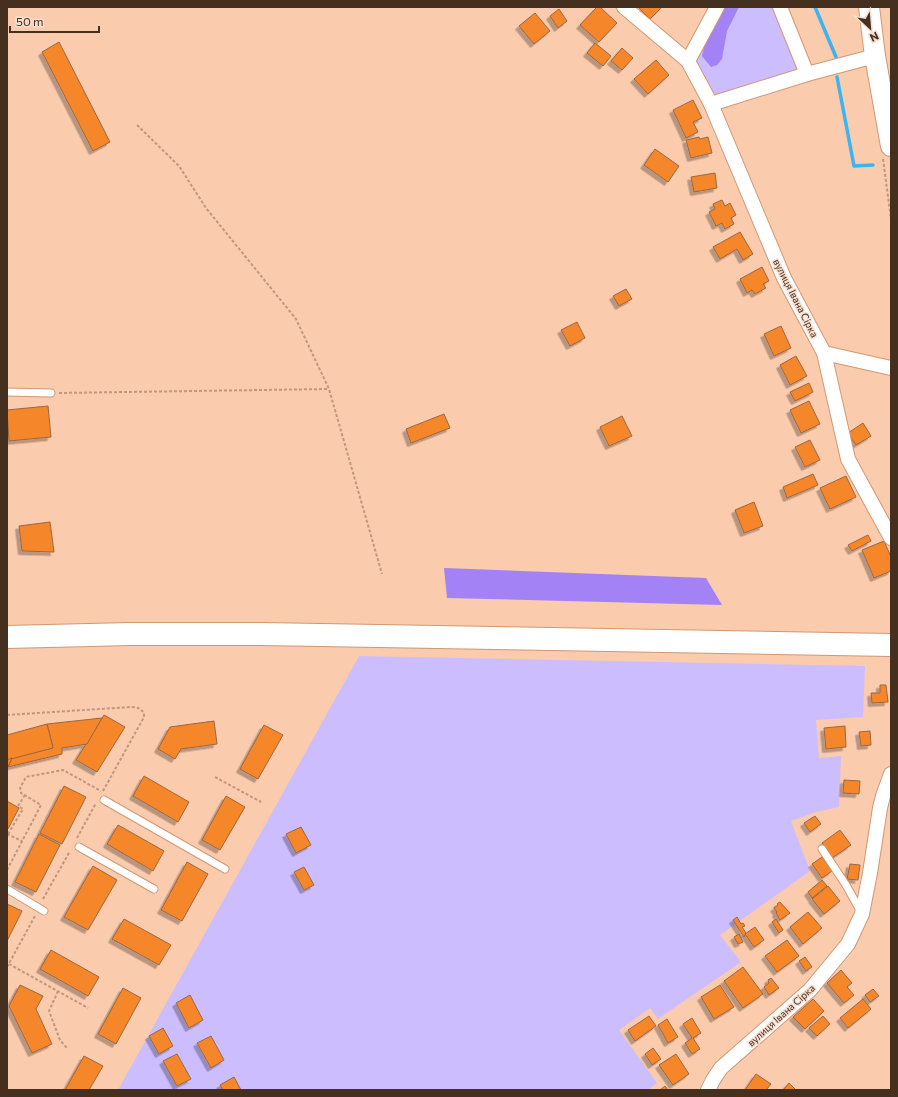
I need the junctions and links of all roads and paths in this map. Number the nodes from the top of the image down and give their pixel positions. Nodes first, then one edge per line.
1 (624, 7) edge
2 (717, 7) edge
3 (780, 7) edge
4 (869, 7) edge
5 (875, 56) junction
6 (688, 61) junction
7 (807, 74) junction
8 (711, 104) junction
9 (137, 125) dead end
10 (891, 146) edge
11 (885, 174) dead end
12 (891, 219) edge
13 (824, 353) junction
14 (891, 368) edge
15 (329, 389) junction
16 (7, 392) edge
17 (52, 393) joint
18 (891, 538) edge
19 (382, 574) dead end
20 (7, 625) edge
21 (130, 634) junction
22 (7, 637) edge
23 (891, 645) edge
24 (7, 715) edge
25 (891, 774) edge
26 (215, 777) dead end
27 (103, 792) junction
28 (25, 795) junction
29 (104, 798) junction
30 (261, 802) dead end
31 (8, 834) edge
32 (76, 840) dead end
33 (22, 841) junction
34 (76, 847) joint
35 (822, 849) dead end
36 (225, 869) dead end
37 (7, 870) edge
38 (7, 889) edge
39 (154, 889) dead end
40 (41, 910) junction
41 (862, 914) junction
42 (9, 964) junction
43 (7, 967) edge
44 (58, 991) junction
45 (88, 1008) dead end
46 (67, 1048) dead end
47 (708, 1090) edge

1 - 6 street, вулиця Івана Сірка
2 - 6 street
3 - 7 street
4 - 5 main road
5 - 7 street
5 - 10 main road
6 - 8 street, вулиця Івана Сірка
7 - 8 street
8 - 13 street, вулиця Івана Сірка
9 - 15 path
11 - 12 path
13 - 14 street
13 - 18 street, вулиця Івана Сірка
15 - 17 path
15 - 19 path
16 - 17 lane
20 - 21 highway
21 - 22 highway
21 - 23 highway
24 - 27 path
25 - 41 street, вулиця Івана Сірка
26 - 30 path
27 - 28 path
27 - 29 path
28 - 31 path
28 - 33 path
29 - 32 path
29 - 36 lane
31 - 33 path
33 - 37 path
34 - 39 lane
34 - 40 path
35 - 41 lane
38 - 40 lane
40 - 42 path
41 - 47 street, вулиця Івана Сірка
42 - 43 path
42 - 44 path
44 - 45 path
44 - 46 path

